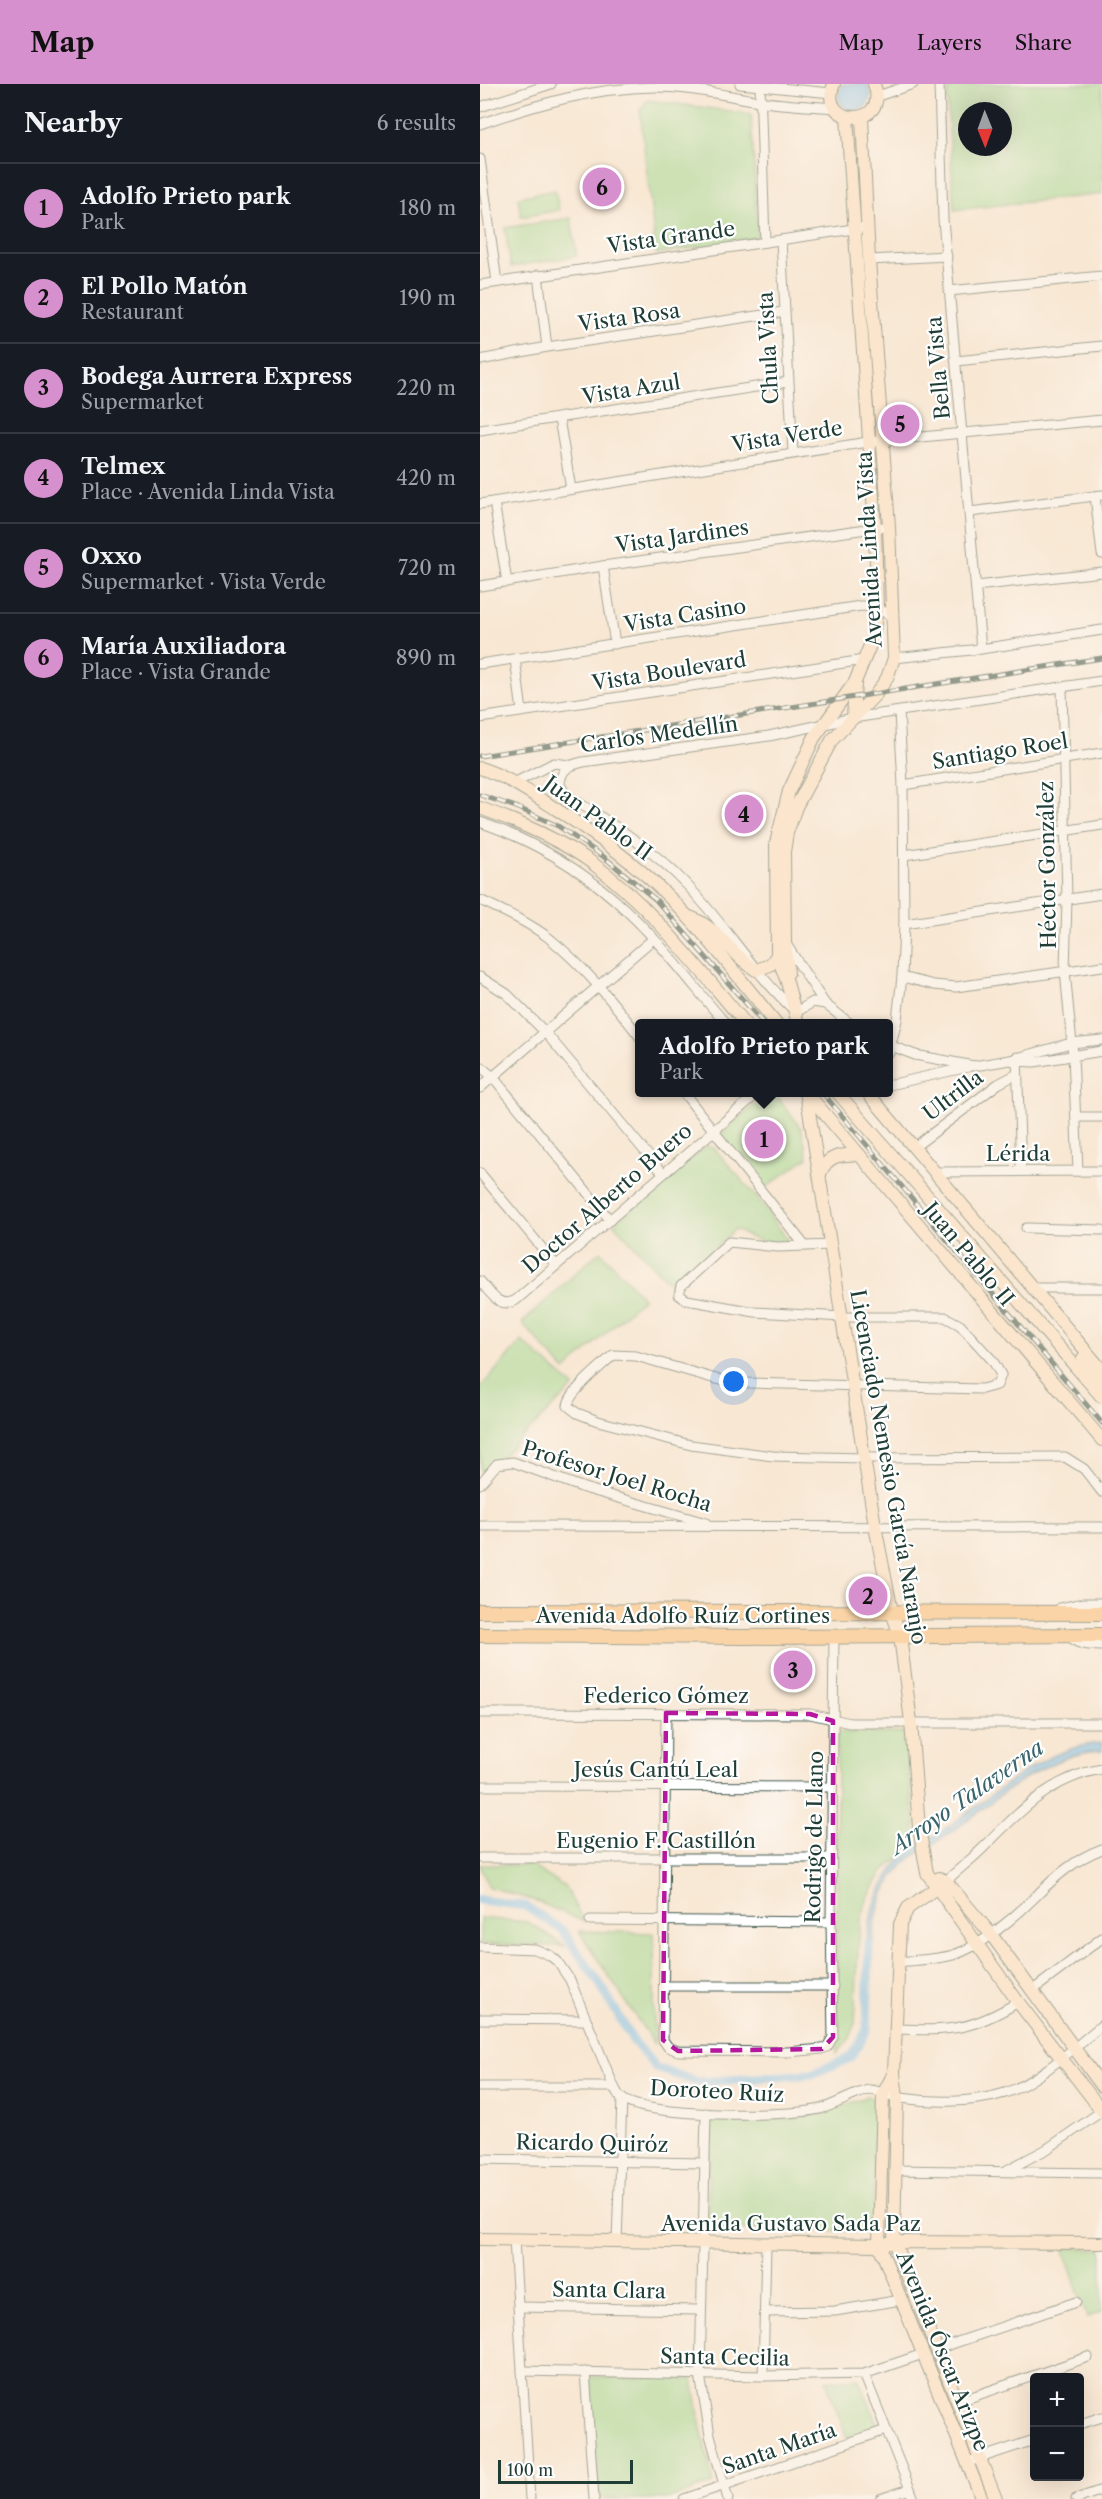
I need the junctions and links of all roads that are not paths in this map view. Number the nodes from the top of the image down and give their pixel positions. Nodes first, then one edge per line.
1 (551, 84) edge
2 (740, 84) edge
3 (913, 84) edge
4 (939, 84) edge
5 (947, 84) edge
6 (654, 86) edge
7 (760, 86) edge
8 (876, 87) edge
9 (833, 88) edge
10 (760, 101) junction
11 (480, 107) edge
12 (835, 108) junction
13 (847, 117) junction
14 (862, 117) junction
15 (480, 124) edge
16 (480, 159) edge
17 (483, 205) edge
18 (868, 227) junction
19 (855, 229) junction
20 (781, 240) junction
21 (765, 242) junction
22 (946, 256) junction
23 (870, 260) junction
24 (538, 275) junction
25 (1102, 276) edge
26 (497, 282) junction
27 (480, 285) edge
28 (950, 291) junction
29 (783, 312) junction
30 (1102, 346) edge
31 (547, 347) junction
32 (480, 360) edge
33 (956, 361) junction
34 (788, 382) junction
35 (559, 419) junction
36 (1102, 420) edge
37 (480, 427) edge
38 (962, 433) junction
39 (884, 441) junction
40 (868, 442) junction
41 (793, 453) junction
42 (571, 489) junction
43 (1099, 495) edge
44 (494, 502) junction
45 (480, 504) edge
46 (970, 512) junction
47 (889, 526) junction
48 (874, 527) junction
49 (1102, 554) edge
50 (603, 566) junction
51 (1102, 572) edge
52 (507, 582) junction
53 (480, 586) edge
54 (976, 586) junction
55 (878, 607) junction
56 (893, 618) junction
57 (1102, 630) edge
58 (615, 644) junction
59 (981, 649) junction
60 (894, 658) junction
61 (515, 659) junction
62 (864, 660) junction
63 (480, 664) edge
64 (1102, 681) edge
65 (855, 682) junction
66 (1062, 687) junction
67 (522, 711) junction
68 (899, 712) junction
69 (480, 718) edge
70 (853, 718) junction
71 (823, 725) junction
72 (1102, 753) edge
73 (1064, 758) junction
74 (569, 765) junction
75 (480, 768) edge
76 (514, 783) junction
77 (903, 785) junction
78 (480, 808) edge
79 (480, 822) edge
80 (1102, 825) edge
81 (1065, 830) junction
82 (904, 855) junction
83 (1102, 894) edge
84 (1067, 899) junction
85 (480, 900) edge
86 (687, 916) junction
87 (904, 924) junction
88 (653, 939) junction
89 (785, 942) junction
90 (777, 955) junction
91 (1102, 966) edge
92 (756, 970) junction
93 (1065, 971) junction
94 (480, 977) edge
95 (902, 977) junction
96 (787, 982) junction
97 (599, 985) junction
98 (825, 1004) junction
99 (797, 1018) edge
100 (723, 1019) edge
101 (743, 1019) edge
102 (774, 1019) edge
103 (846, 1019) edge
104 (545, 1032) junction
105 (635, 1032) edge
106 (893, 1034) edge
107 (1102, 1040) edge
108 (1071, 1043) junction
109 (893, 1049) edge
110 (1102, 1051) edge
111 (1073, 1055) junction
112 (1015, 1060) junction
113 (480, 1066) edge
114 (974, 1066) junction
115 (1017, 1074) junction
116 (493, 1077) junction
117 (893, 1084) edge
118 (480, 1089) edge
119 (687, 1097) edge
120 (753, 1097) edge
121 (807, 1097) edge
122 (810, 1097) edge
123 (841, 1097) edge
124 (870, 1097) edge
125 (1076, 1117) junction
126 (1102, 1117) edge
127 (713, 1130) junction
128 (913, 1148) junction
129 (859, 1155) junction
130 (1021, 1170) junction
131 (1078, 1171) junction
132 (1102, 1171) edge
133 (935, 1172) junction
134 (480, 1173) edge
135 (663, 1173) junction
136 (820, 1174) junction
137 (610, 1220) junction
138 (1026, 1228) dead end
139 (1102, 1230) edge
140 (832, 1245) junction
141 (805, 1246) junction
142 (556, 1265) junction
143 (480, 1281) edge
144 (1032, 1288) junction
145 (1102, 1288) edge
146 (1056, 1316) junction
147 (843, 1317) junction
148 (1102, 1370) edge
149 (854, 1387) junction
150 (1102, 1387) edge
151 (1102, 1397) edge
152 (1102, 1440) edge
153 (864, 1458) junction
154 (480, 1484) edge
155 (1102, 1492) edge
156 (480, 1526) edge
157 (717, 1526) junction
158 (875, 1526) junction
159 (1102, 1527) edge
160 (1102, 1603) edge
161 (480, 1611) edge
162 (892, 1612) junction
163 (1044, 1612) junction
164 (1102, 1613) edge
165 (1069, 1634) junction
166 (480, 1635) edge
167 (1102, 1635) edge
168 (900, 1636) junction
169 (834, 1637) junction
170 (1102, 1646) edge
171 (480, 1713) edge
172 (666, 1713) junction
173 (833, 1720) junction
174 (911, 1722) junction
175 (1102, 1723) edge
176 (1102, 1769) edge
177 (480, 1786) edge
178 (665, 1787) junction
179 (832, 1787) junction
180 (1102, 1850) edge
181 (831, 1857) junction
182 (480, 1858) edge
183 (663, 1858) junction
184 (941, 1884) junction
185 (590, 1920) dead end
186 (831, 1922) junction
187 (664, 1923) junction
188 (990, 1933) junction
189 (1102, 1938) edge
190 (977, 1943) junction
191 (480, 1947) edge
192 (898, 1962) junction
193 (664, 1986) junction
194 (832, 1986) junction
195 (1033, 1990) junction
196 (1018, 2002) junction
197 (480, 2019) edge
198 (586, 2020) junction
199 (1102, 2025) edge
200 (896, 2029) junction
201 (1073, 2048) junction
202 (1059, 2058) junction
203 (894, 2073) junction
204 (1102, 2086) edge
205 (480, 2087) edge
206 (614, 2087) junction
207 (883, 2094) junction
208 (622, 2098) junction
209 (897, 2098) junction
210 (1102, 2111) edge
211 (706, 2113) junction
212 (480, 2159) edge
213 (618, 2162) junction
214 (704, 2163) junction
215 (895, 2169) junction
216 (1006, 2171) junction
217 (1102, 2173) edge
218 (480, 2239) edge
219 (514, 2240) junction
220 (894, 2241) junction
221 (617, 2242) junction
222 (1102, 2243) edge
223 (702, 2244) junction
224 (766, 2244) junction
225 (879, 2245) junction
226 (902, 2300) junction
227 (1076, 2302) dead end
228 (518, 2307) junction
229 (700, 2310) junction
230 (765, 2312) junction
231 (937, 2349) junction
232 (923, 2354) junction
233 (1088, 2357) dead end
234 (522, 2371) junction
235 (585, 2372) junction
236 (864, 2374) junction
237 (700, 2375) junction
238 (763, 2376) junction
239 (957, 2402) junction
240 (1102, 2417) edge
241 (1084, 2423) edge
242 (886, 2430) junction
243 (1030, 2442) edge
244 (980, 2458) junction
245 (967, 2463) junction
246 (724, 2487) junction
247 (910, 2489) junction
248 (1102, 2490) edge
249 (531, 2499) edge
250 (594, 2499) edge
251 (684, 2499) edge
252 (728, 2499) edge
253 (880, 2499) edge
254 (914, 2499) edge
255 (982, 2499) edge
256 (996, 2499) edge
257 (1076, 2499) edge

1 - 11 street
2 - 7 street
3 - 8 street
4 - 5 street
4 - 22 street, Bella Vista
6 - 10 street
6 - 15 street
7 - 9 street
7 - 10 street
8 - 14 street
9 - 12 street
10 - 12 street
10 - 21 street
12 - 13 street
13 - 14 street
13 - 19 street, Avenida Linda Vista
14 - 18 street, Avenida Linda Vista
16 - 17 street
17 - 26 street
18 - 19 street, Vista Grande
18 - 23 street, Avenida Linda Vista
19 - 20 street, Vista Grande
19 - 40 street, Avenida Linda Vista
20 - 21 street, Vista Grande
20 - 29 street, Chula Vista
21 - 24 street, Vista Grande
22 - 23 street
22 - 28 street, Bella Vista
23 - 39 street, Avenida Linda Vista
24 - 26 street, Vista Grande
24 - 31 street
25 - 28 street
26 - 27 street, Vista Grande
28 - 33 street, Bella Vista
29 - 31 street, Vista Rosa
29 - 34 street, Chula Vista
30 - 33 street
31 - 32 street, Vista Rosa
33 - 38 street, Bella Vista
34 - 35 street, Vista Azul
34 - 41 street, Chula Vista
35 - 37 street, Vista Azul
35 - 42 street
36 - 38 street, Vista Verde
38 - 39 street, Vista Verde
38 - 46 street, Bella Vista
39 - 40 street, Vista Verde
39 - 47 street, Avenida Linda Vista
40 - 41 street, Vista Verde
40 - 48 street, Avenida Linda Vista
41 - 42 street, Vista Verde
42 - 44 street, Vista Verde
43 - 46 street
43 - 49 street
44 - 45 street, Vista Verde
44 - 52 street
46 - 54 street, Bella Vista
47 - 48 street, Vista Jardines
47 - 56 street, Avenida Linda Vista
48 - 50 street, Vista Jardines
48 - 55 street, Avenida Linda Vista
50 - 52 street, Vista Jardines
50 - 58 street
51 - 54 street
52 - 53 street, Vista Jardines
54 - 59 street, Bella Vista
55 - 56 street
55 - 58 street, Vista Casino
55 - 62 street, Avenida Linda Vista
56 - 60 street, Avenida Linda Vista
57 - 59 street
58 - 61 street, Vista Casino
59 - 60 street
60 - 70 street, Avenida Linda Vista
61 - 63 street, Vista Casino
61 - 67 street
62 - 65 street, Avenida Linda Vista
62 - 67 street, Vista Boulevard
64 - 66 street, Carlos Medellín
65 - 70 street
65 - 71 street, Avenida Linda Vista
66 - 68 street, Carlos Medellín
66 - 73 street, Héctor González
67 - 69 street, Vista Boulevard
68 - 70 street, Carlos Medellín
68 - 77 street
70 - 71 street, Carlos Medellín
70 - 89 street, Avenida Linda Vista
71 - 74 street, Carlos Medellín
71 - 90 street, Avenida Linda Vista
72 - 73 street, Santiago Roel
73 - 77 street, Santiago Roel
73 - 81 street, Héctor González
74 - 76 street
74 - 92 street, Carlos Medellín
75 - 76 street, Juan Pablo II
76 - 86 street, Juan Pablo II
77 - 82 street
78 - 101 street, Juan Pablo II
79 - 88 street
80 - 81 street
81 - 82 street
81 - 84 street, Héctor González
82 - 87 street
83 - 84 street
84 - 87 street
84 - 93 street, Héctor González
85 - 97 street
86 - 92 street
86 - 102 street, Juan Pablo II
87 - 95 street
88 - 97 street
88 - 100 street
89 - 96 street, Avenida Linda Vista
89 - 98 street
90 - 92 street
90 - 96 street, Avenida Linda Vista
91 - 93 street
92 - 99 street, Carlos Medellín
93 - 95 street
93 - 108 street, Héctor González
94 - 104 street
95 - 106 street
96 - 99 street, Avenida Linda Vista
97 - 104 street
97 - 105 street
98 - 99 street
98 - 103 street
104 - 116 street
104 - 135 street
107 - 108 street
108 - 111 street, Héctor González
108 - 112 street
109 - 114 street
110 - 111 street
111 - 112 street
111 - 125 street, Héctor González
112 - 114 street
112 - 115 street
113 - 116 street
114 - 117 street
115 - 128 street, Ultrilla
115 - 130 street
116 - 118 street
116 - 137 street
119 - 127 street
120 - 127 street, Doctor Alberto Buero
121 - 136 street, Licenciado Nemesio García Naranjo
122 - 129 street, Juan Pablo II
123 - 151 street, Juan Pablo II
124 - 128 street
125 - 126 street
125 - 131 street, Héctor González
127 - 135 street, Doctor Alberto Buero
127 - 141 street
128 - 133 street
129 - 136 street
129 - 152 street, Juan Pablo II
130 - 131 street, Lérida
130 - 133 street, Lérida
131 - 132 street, Lérida
133 - 144 street
134 - 142 street
135 - 137 street, Doctor Alberto Buero
136 - 140 street, Licenciado Nemesio García Naranjo
137 - 142 street, Doctor Alberto Buero
138 - 139 street
140 - 141 street
140 - 147 street, Licenciado Nemesio García Naranjo
141 - 147 street
142 - 143 street, Doctor Alberto Buero
144 - 145 street
144 - 146 street
146 - 148 street
146 - 150 street
147 - 149 street, Licenciado Nemesio García Naranjo
147 - 149 street
149 - 153 street, Licenciado Nemesio García Naranjo
149 - 153 street
153 - 155 street
153 - 158 street, Licenciado Nemesio García Naranjo
154 - 157 street, Profesor Joel Rocha
156 - 157 street, Profesor Joel Rocha
157 - 158 street, Profesor Joel Rocha
158 - 159 street, Profesor Joel Rocha
158 - 162 street, Licenciado Nemesio García Naranjo
160 - 163 street
161 - 162 main road, Avenida Adolfo Ruíz Cortines
162 - 163 main road, Avenida Adolfo Ruíz Cortines
162 - 168 street, Licenciado Nemesio García Naranjo
163 - 164 main road, Avenida Adolfo Ruíz Cortines
165 - 167 main road, Avenida Adolfo Ruíz Cortines
165 - 168 main road, Avenida Adolfo Ruíz Cortines
165 - 170 street
166 - 169 main road, Avenida Adolfo Ruíz Cortines
168 - 169 main road, Avenida Adolfo Ruíz Cortines
168 - 174 street, Licenciado Nemesio García Naranjo
169 - 173 street, Rodrigo de Llano
171 - 172 street, Federico Gómez
172 - 173 street, Federico Gómez
172 - 178 street
173 - 174 street, Federico Gómez
173 - 179 street, Rodrigo de Llano
174 - 175 street, Federico Gómez
174 - 184 street, Licenciado Nemesio García Naranjo
176 - 184 street
177 - 178 street, Jesús Cantú Leal
178 - 179 street, Jesús Cantú Leal
178 - 183 street
179 - 181 street, Rodrigo de Llano
180 - 188 street
181 - 183 street, Eugenio F. Castillón
181 - 186 street, Rodrigo de Llano
182 - 183 street, Eugenio F. Castillón
183 - 187 street
184 - 188 street
184 - 190 street
184 - 192 street, Avenida Óscar Arizpe
185 - 187 street
186 - 187 street
186 - 194 street, Rodrigo de Llano
187 - 193 street
188 - 190 street
188 - 195 street
189 - 195 street
190 - 192 street
190 - 196 street
191 - 198 street, Doroteo Ruíz
192 - 200 street, Avenida Óscar Arizpe
193 - 194 street
193 - 194 street, Rodrigo de Llano
195 - 201 street
196 - 200 street
196 - 202 street
197 - 198 street
198 - 206 street, Doroteo Ruíz
199 - 201 street
200 - 203 street, Avenida Óscar Arizpe
201 - 202 street
201 - 204 street
202 - 209 street
202 - 210 street
203 - 207 street, Avenida Óscar Arizpe
203 - 209 street, Avenida Óscar Arizpe
205 - 206 street
206 - 208 street, Doroteo Ruíz
207 - 209 street
207 - 211 street, Doroteo Ruíz
207 - 225 street, Avenida Óscar Arizpe
208 - 211 street, Doroteo Ruíz
208 - 213 street
209 - 215 street, Avenida Óscar Arizpe
210 - 216 street
211 - 214 street
212 - 213 street, Ricardo Quiróz
213 - 214 street, Ricardo Quiróz
213 - 221 street
214 - 223 street
215 - 216 street
215 - 220 street, Avenida Óscar Arizpe
216 - 217 street
218 - 219 street, Avenida Gustavo Sada Paz
219 - 221 street, Avenida Gustavo Sada Paz
219 - 228 street
220 - 222 street, Avenida Gustavo Sada Paz
220 - 225 street, Avenida Gustavo Sada Paz
220 - 231 street, Avenida Óscar Arizpe
221 - 223 street, Avenida Gustavo Sada Paz
223 - 224 street, Avenida Gustavo Sada Paz
223 - 229 street
224 - 225 street, Avenida Gustavo Sada Paz
224 - 230 street
225 - 226 street, Avenida Óscar Arizpe
226 - 230 street
226 - 232 street, Avenida Óscar Arizpe
227 - 231 street
228 - 229 street, Santa Clara
228 - 234 street
229 - 237 street
230 - 238 street
231 - 239 street, Avenida Óscar Arizpe
232 - 236 street, Santa Cecilia
232 - 245 street, Avenida Óscar Arizpe
233 - 239 street
234 - 235 street, Santa Cecilia
234 - 249 street
235 - 237 street, Santa Cecilia
235 - 250 street
236 - 238 street, Santa Cecilia
236 - 242 street
237 - 238 street, Santa Cecilia
237 - 246 street
239 - 244 street, Avenida Óscar Arizpe
240 - 241 street
242 - 246 street, Santa María
242 - 247 street
243 - 244 street
244 - 245 street
244 - 256 street, Avenida Óscar Arizpe
245 - 255 street, Avenida Óscar Arizpe
246 - 251 street, Santa María
246 - 252 street
247 - 253 street
247 - 254 street
248 - 257 street

